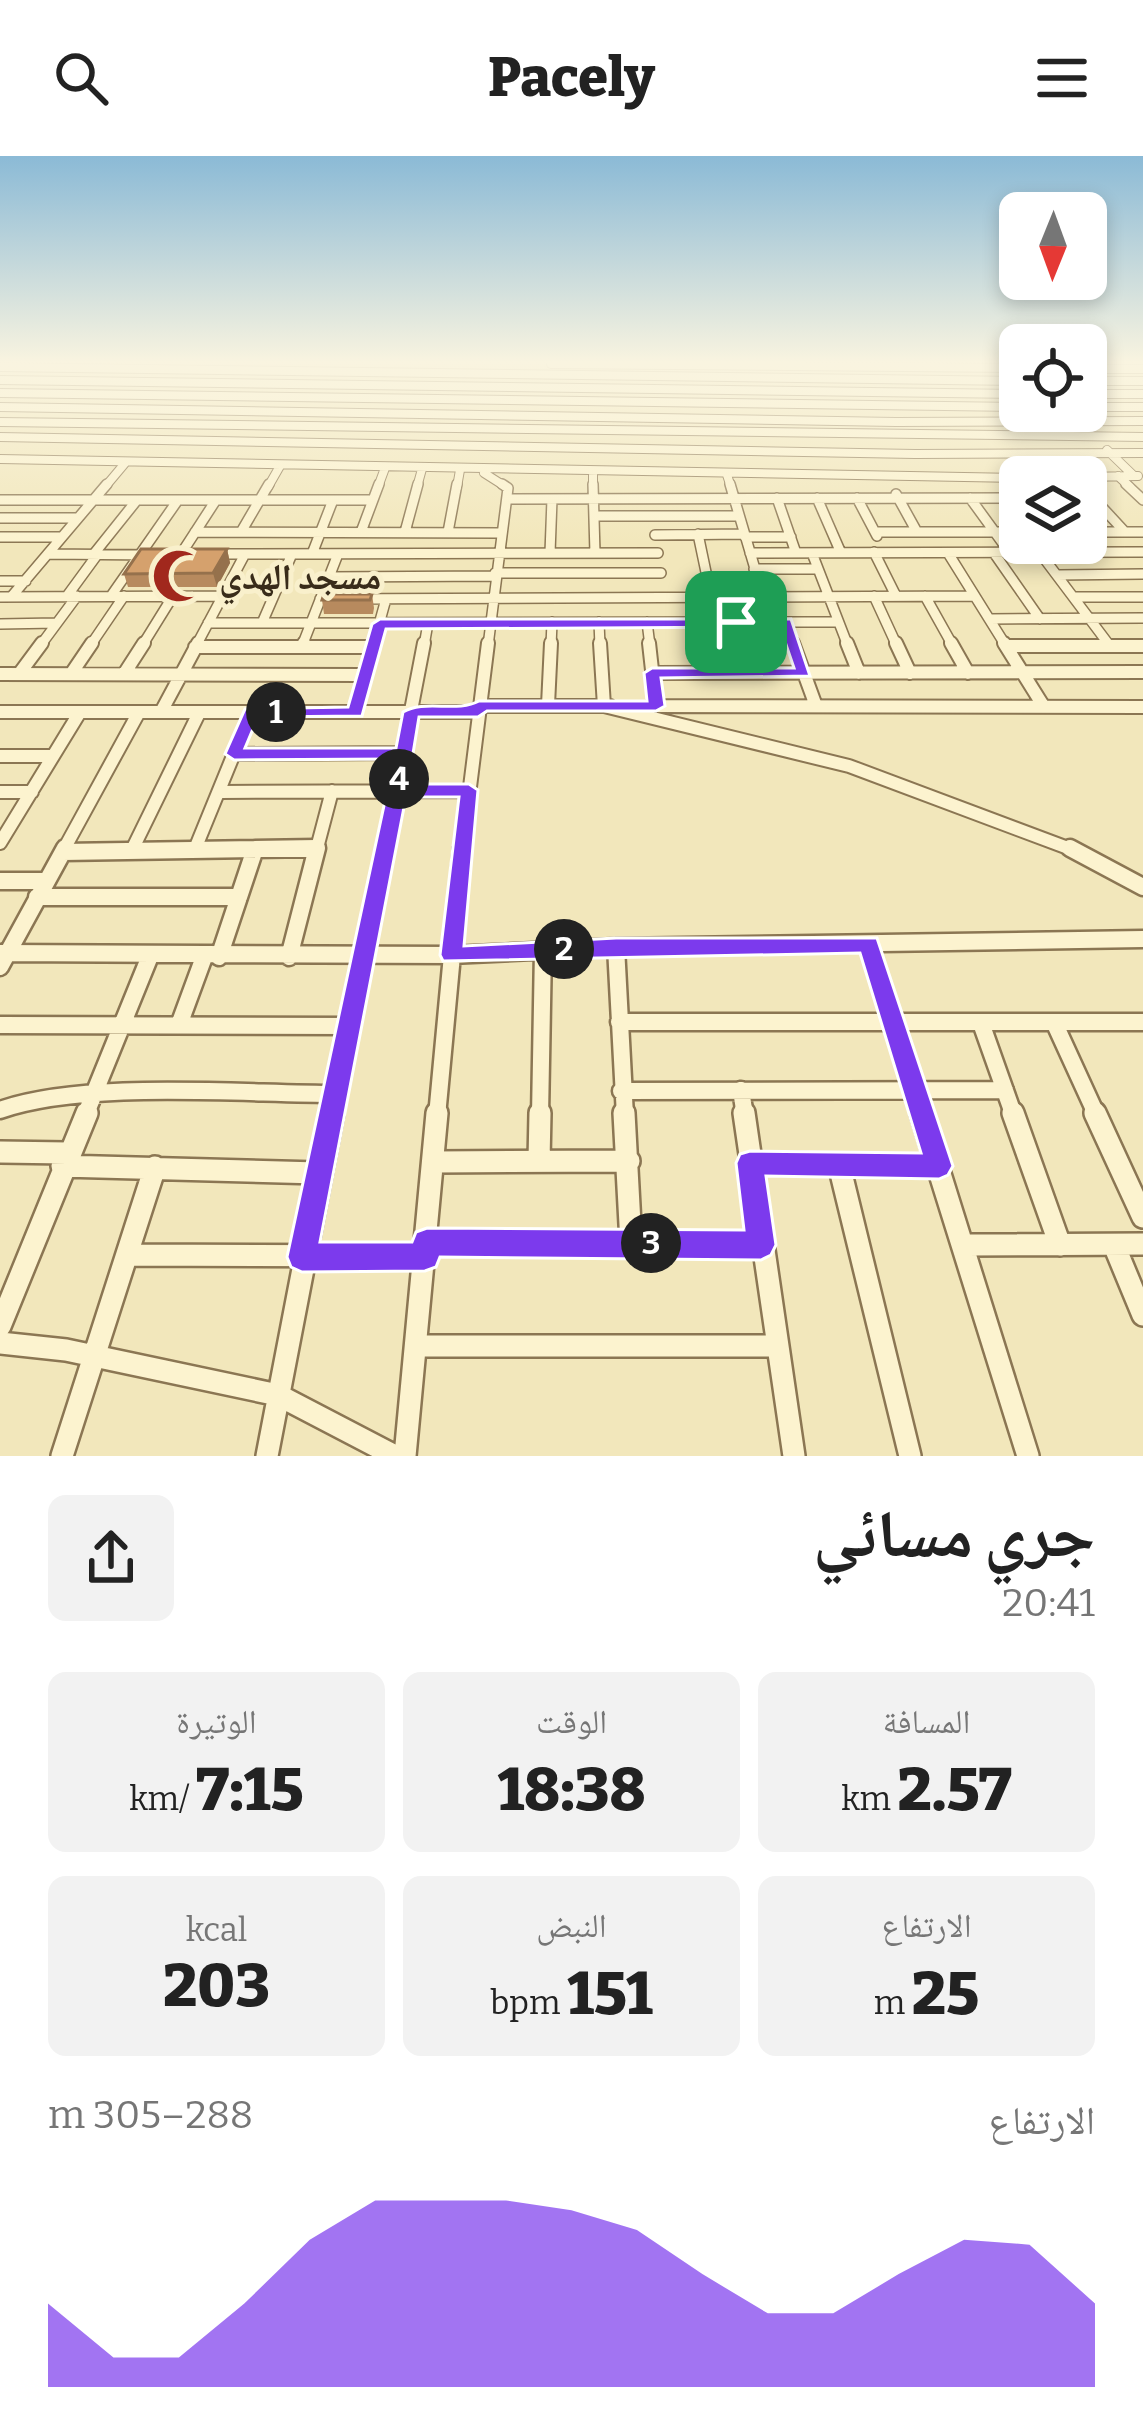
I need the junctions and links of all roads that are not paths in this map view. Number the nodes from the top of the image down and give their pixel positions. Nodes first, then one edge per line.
1 (87, 424) edge
2 (141, 424) edge
3 (168, 424) junction
4 (348, 424) edge
5 (459, 424) edge
6 (565, 424) edge
7 (672, 424) edge
8 (779, 424) edge
9 (897, 424) edge
10 (977, 424) edge
11 (249, 426) junction
12 (345, 428) junction
13 (457, 430) junction
14 (527, 431) junction
15 (564, 431) junction
16 (1088, 432) edge
17 (673, 434) junction
18 (782, 435) junction
19 (0, 437) edge
20 (905, 437) junction
21 (988, 437) junction
22 (1094, 437) junction
23 (1143, 437) edge
24 (70, 438) junction
25 (154, 440) junction
26 (237, 441) junction
27 (337, 443) junction
28 (452, 445) junction
29 (525, 446) junction
30 (562, 447) junction
31 (674, 450) junction
32 (788, 452) junction
33 (1110, 453) junction
34 (1143, 453) edge
35 (915, 454) junction
36 (1002, 454) junction
37 (0, 459) edge
38 (45, 460) junction
39 (129, 462) junction
40 (219, 464) junction
41 (280, 466) junction
42 (324, 466) junction
43 (385, 468) junction
44 (422, 469) junction
45 (444, 470) junction
46 (460, 470) junction
47 (480, 470) junction
48 (558, 472) junction
49 (593, 473) junction
50 (676, 475) junction
51 (727, 476) junction
52 (796, 476) junction
53 (1107, 476) edge
54 (1118, 476) junction
55 (1138, 476) edge
56 (885, 477) junction
57 (929, 478) junction
58 (997, 478) joint
59 (999, 480) edge
60 (777, 498) junction
61 (817, 498) junction
62 (857, 498) junction
63 (898, 498) junction
64 (970, 498) junction
65 (1142, 498) edge
66 (507, 499) junction
67 (552, 499) junction
68 (593, 499) junction
69 (685, 499) junction
70 (734, 499) junction
71 (0, 500) edge
72 (93, 500) junction
73 (137, 500) junction
74 (178, 500) junction
75 (216, 500) junction
76 (260, 500) junction
77 (333, 500) junction
78 (373, 500) junction
79 (999, 500) edge
80 (1107, 513) edge
81 (689, 515) junction
82 (594, 516) junction
83 (653, 516) junction
84 (739, 516) junction
85 (0, 518) edge
86 (78, 518) junction
87 (195, 532) junction
88 (236, 532) junction
89 (321, 532) junction
90 (362, 532) junction
91 (405, 532) junction
92 (448, 532) junction
93 (875, 532) junction
94 (911, 532) junction
95 (995, 532) junction
96 (999, 532) edge
97 (1107, 532) edge
98 (1125, 532) junction
99 (1143, 532) edge
100 (501, 533) junction
101 (698, 534) junction
102 (655, 535) junction
103 (745, 535) junction
104 (0, 537) edge
105 (17, 537) junction
106 (62, 537) junction
107 (791, 537) junction
108 (999, 538) edge
109 (880, 552) junction
110 (1107, 552) edge
111 (1143, 552) edge
112 (498, 553) junction
113 (550, 553) junction
114 (595, 553) junction
115 (658, 553) junction
116 (749, 553) junction
117 (796, 553) junction
118 (812, 553) junction
119 (841, 553) junction
120 (918, 553) junction
121 (948, 553) junction
122 (994, 553) junction
123 (999, 553) edge
124 (0, 554) edge
125 (48, 554) junction
126 (181, 554) junction
127 (219, 554) junction
128 (245, 554) junction
129 (292, 554) junction
130 (312, 554) junction
131 (338, 554) junction
132 (1107, 554) edge
133 (95, 555) junction
134 (139, 555) junction
135 (1049, 564) edge
136 (754, 569) junction
137 (818, 569) junction
138 (661, 573) junction
139 (1057, 574) junction
140 (1125, 574) junction
141 (1143, 574) edge
142 (495, 575) junction
143 (329, 577) junction
144 (26, 580) junction
145 (0, 581) edge
146 (72, 596) junction
147 (117, 596) junction
148 (173, 596) junction
149 (223, 596) junction
150 (692, 596) junction
151 (711, 596) junction
152 (763, 596) junction
153 (828, 596) junction
154 (874, 596) junction
155 (896, 596) junction
156 (925, 596) junction
157 (975, 596) junction
158 (6, 597) edge
159 (665, 597) junction
160 (1074, 597) junction
161 (386, 598) junction
162 (493, 598) junction
163 (320, 599) junction
164 (1141, 599) edge
165 (1143, 618) edge
166 (989, 619) junction
167 (1040, 619) junction
168 (1090, 619) junction
169 (208, 622) junction
170 (262, 622) junction
171 (551, 622) junction
172 (599, 622) junction
173 (647, 622) junction
174 (698, 622) junction
175 (786, 622) junction
176 (838, 622) junction
177 (0, 623) edge
178 (56, 623) junction
179 (428, 623) junction
180 (310, 624) junction
181 (380, 624) junction
182 (490, 624) junction
183 (1006, 646) junction
184 (1110, 646) junction
185 (1143, 646) edge
186 (195, 647) junction
187 (259, 647) junction
188 (302, 647) junction
189 (372, 647) junction
190 (1143, 672) edge
191 (652, 673) junction
192 (706, 673) junction
193 (804, 673) junction
194 (860, 673) junction
195 (910, 673) junction
196 (968, 673) junction
197 (1023, 673) junction
198 (0, 674) edge
199 (19, 674) junction
200 (70, 674) junction
201 (124, 674) junction
202 (181, 675) junction
203 (245, 675) junction
204 (365, 675) junction
205 (548, 705) junction
206 (604, 706) junction
207 (656, 706) junction
208 (816, 706) junction
209 (1044, 707) junction
210 (1143, 707) edge
211 (478, 709) junction
212 (0, 712) edge
213 (80, 712) junction
214 (140, 712) junction
215 (160, 712) junction
216 (199, 712) junction
217 (251, 712) junction
218 (356, 712) junction
219 (412, 712) junction
220 (404, 753) junction
221 (234, 754) junction
222 (0, 756) edge
223 (53, 756) junction
224 (397, 790) junction
225 (469, 790) junction
226 (332, 791) junction
227 (0, 792) edge
228 (32, 792) junction
229 (220, 792) junction
230 (2, 837) edge
231 (317, 848) junction
232 (196, 849) junction
233 (255, 849) junction
234 (132, 850) junction
235 (63, 852) junction
236 (0, 881) edge
237 (46, 881) junction
238 (1143, 887) edge
239 (37, 897) junction
240 (238, 897) junction
241 (1143, 939) edge
242 (869, 944) junction
243 (616, 947) junction
244 (543, 950) junction
245 (451, 955) junction
246 (150, 956) junction
247 (364, 956) junction
248 (211, 957) junction
249 (289, 957) junction
250 (2, 959) edge
251 (619, 1022) junction
252 (1054, 1022) junction
253 (1138, 1022) edge
254 (892, 1023) junction
255 (981, 1023) junction
256 (0, 1025) edge
257 (178, 1025) junction
258 (121, 1026) junction
259 (350, 1026) junction
260 (1143, 1042) edge
261 (742, 1090) junction
262 (913, 1090) junction
263 (1005, 1090) junction
264 (621, 1091) junction
265 (93, 1094) junction
266 (336, 1094) junction
267 (0, 1110) edge
268 (0, 1152) edge
269 (65, 1160) junction
270 (628, 1160) junction
271 (539, 1161) junction
272 (435, 1162) junction
273 (750, 1163) junction
274 (839, 1165) junction
275 (939, 1166) junction
276 (155, 1167) junction
277 (318, 1173) junction
278 (1143, 1217) edge
279 (631, 1243) junction
280 (1143, 1244) edge
281 (761, 1245) junction
282 (964, 1245) junction
283 (1060, 1245) junction
284 (1114, 1245) junction
285 (426, 1250) junction
286 (127, 1256) junction
287 (302, 1257) junction
288 (6, 1293) edge
289 (1143, 1315) edge
290 (0, 1326) edge
291 (0, 1342) edge
292 (416, 1346) junction
293 (776, 1346) junction
294 (94, 1358) junction
295 (278, 1396) junction
296 (62, 1456) edge
297 (267, 1456) edge
298 (395, 1456) edge
299 (405, 1456) edge
300 (794, 1456) edge
301 (910, 1456) edge
302 (1028, 1456) edge

1 - 24 street
2 - 3 street
3 - 11 street
3 - 25 street
4 - 12 street
5 - 13 street
6 - 15 street
7 - 17 street
8 - 18 street
9 - 20 street
10 - 21 street
11 - 12 street
11 - 26 street
12 - 13 street
12 - 27 street
13 - 14 street
13 - 28 street
14 - 15 street
14 - 29 street
15 - 17 street
15 - 30 street
16 - 22 street
17 - 18 street
17 - 31 street
18 - 20 street
18 - 32 street
19 - 24 street
20 - 21 street
20 - 35 street
21 - 22 street
21 - 36 street
22 - 23 street
22 - 33 street
24 - 25 street
24 - 38 street
25 - 26 street
25 - 39 street
26 - 27 street
26 - 40 street
27 - 28 street
27 - 42 street
28 - 29 street
28 - 45 street
29 - 30 street
30 - 31 street
30 - 48 street
31 - 32 street
31 - 50 street
32 - 35 street
32 - 52 street
33 - 34 street
33 - 36 street
33 - 55 street
35 - 36 street
35 - 57 street
37 - 38 street
38 - 39 street
39 - 40 street
39 - 72 street
40 - 41 street
41 - 42 street
41 - 76 street
42 - 43 street
43 - 44 street
43 - 78 street
44 - 45 street
44 - 91 street
45 - 46 street
46 - 47 street
46 - 92 street
47 - 48 street
47 - 66 street
48 - 49 street
49 - 50 street
49 - 68 street
50 - 51 street
51 - 52 street
51 - 70 street
52 - 56 street
53 - 54 street
54 - 55 street
54 - 65 street
56 - 57 street
56 - 63 street
57 - 58 street
58 - 59 street
60 - 61 street
60 - 70 street
60 - 107 street
61 - 62 street
61 - 119 street
62 - 63 street
62 - 93 street
63 - 64 street
63 - 94 street
64 - 79 street
64 - 95 street
66 - 67 street
66 - 100 street
67 - 68 street
67 - 113 street
68 - 69 street
68 - 82 street
69 - 70 street
69 - 81 street
70 - 84 street
71 - 72 street
72 - 73 street
72 - 86 street
73 - 74 street
73 - 133 street
74 - 75 street
74 - 134 street
75 - 76 street
75 - 87 street
76 - 77 street
76 - 88 street
77 - 78 street
77 - 89 street
78 - 90 street
80 - 98 street
81 - 83 street
81 - 84 street
82 - 83 street
82 - 114 street
83 - 102 street
84 - 103 street
85 - 86 street
86 - 106 street
87 - 88 street
87 - 126 street
88 - 89 street
88 - 127 street
89 - 90 street
89 - 130 street
90 - 91 street
91 - 92 street
92 - 100 street
93 - 94 street
93 - 109 street
94 - 95 street
94 - 120 street
95 - 96 street
95 - 108 street
97 - 98 street
98 - 99 street
100 - 112 street
101 - 102 street
101 - 103 street
101 - 151 street
102 - 115 street
103 - 107 street
103 - 116 street
104 - 105 street
105 - 106 street
105 - 124 street
106 - 125 street
107 - 117 street
109 - 119 street
109 - 120 street
109 - 155 street
110 - 111 street
112 - 113 street
112 - 131 street
112 - 142 street
113 - 114 street
114 - 115 street
115 - 138 street
116 - 117 street
116 - 136 street
117 - 118 street
118 - 119 street
118 - 137 street
120 - 121 street
121 - 122 street
121 - 157 street
122 - 123 street
122 - 167 street
125 - 133 street
125 - 144 street
126 - 127 street
126 - 134 street
127 - 128 street
128 - 129 street
128 - 149 street
129 - 130 street
129 - 170 street
130 - 131 street
131 - 143 street
132 - 140 street
133 - 134 street
133 - 146 street
134 - 147 street
135 - 139 street
136 - 137 street
136 - 152 street
137 - 153 street
138 - 142 street
138 - 159 street
139 - 140 street
139 - 160 street
140 - 141 street
142 - 143 street
142 - 162 street
143 - 163 street
144 - 145 street
144 - 158 street
146 - 147 street
146 - 158 street
146 - 178 street
147 - 148 street
147 - 200 street
148 - 149 street
148 - 201 street
149 - 169 street
150 - 151 street
150 - 159 street
150 - 174 street
151 - 152 street
152 - 153 street
153 - 154 street
153 - 176 street
154 - 155 street
154 - 195 street
155 - 156 street
156 - 157 street
156 - 196 street
157 - 166 street
159 - 162 street
160 - 164 street
160 - 168 street
161 - 162 street
161 - 163 street
161 - 181 street
162 - 182 street
163 - 180 street
165 - 168 street
166 - 167 street
166 - 183 street
167 - 168 street
168 - 184 street
169 - 170 street
169 - 186 street
170 - 180 street
171 - 172 street
171 - 182 street
171 - 205 street
172 - 173 street
172 - 206 street
173 - 174 street
173 - 191 street
174 - 175 street
174 - 192 street
175 - 176 street
175 - 193 street
176 - 194 street
177 - 178 street
178 - 199 street
179 - 181 street
179 - 182 street
179 - 219 street
180 - 181 street
180 - 188 street
181 - 189 street
182 - 211 street
183 - 184 street
183 - 197 street
184 - 185 street
186 - 187 street
186 - 202 street
187 - 188 street
187 - 203 street
188 - 189 street
189 - 204 street
190 - 197 street
191 - 192 street
191 - 207 street
192 - 193 street
193 - 194 street
193 - 208 street
194 - 195 street
195 - 196 street
196 - 197 street
197 - 209 street
198 - 199 street
199 - 200 street
200 - 201 street
201 - 202 street
202 - 203 street
202 - 215 street
203 - 204 street
204 - 218 street
205 - 206 street
205 - 211 street
206 - 207 street
206 - 238 street
207 - 208 street
208 - 209 street
209 - 210 street
211 - 219 street
211 - 225 street
212 - 213 street
213 - 214 street
213 - 223 street
214 - 215 street
214 - 235 street
215 - 216 street
216 - 217 street
216 - 234 street
217 - 218 street
217 - 221 street
218 - 219 street
219 - 220 street
220 - 221 street
220 - 224 street
221 - 229 street
222 - 223 street
223 - 228 street
224 - 225 street
224 - 226 street
224 - 247 street
225 - 245 street
226 - 229 street
226 - 231 street
227 - 228 street
228 - 230 street
229 - 232 street
231 - 233 street
231 - 249 street
232 - 233 street
232 - 234 street
233 - 240 street
234 - 235 street
235 - 237 street
236 - 237 street
237 - 239 street
239 - 240 street
239 - 250 street
240 - 248 street
241 - 242 street
242 - 243 street
242 - 254 street
243 - 244 street
243 - 251 street
244 - 245 street
244 - 271 street
245 - 247 street
245 - 272 street
246 - 248 street
246 - 250 street
246 - 258 street
247 - 249 street
247 - 259 street
248 - 249 street
248 - 257 street
251 - 254 street
251 - 264 street
252 - 253 street
252 - 255 street
252 - 278 street
253 - 260 street
254 - 255 street
254 - 262 street
255 - 263 street
256 - 258 street
257 - 258 street
257 - 259 street
258 - 265 street
259 - 266 street
261 - 262 street
261 - 264 street
261 - 273 street
262 - 263 street
262 - 275 street
263 - 283 street
264 - 270 street
265 - 266 street
265 - 267 street
265 - 269 street
266 - 277 street
268 - 269 street
269 - 276 street
269 - 288 street
270 - 271 street
270 - 279 street
271 - 272 street
272 - 285 street
273 - 274 street
273 - 281 street
274 - 275 street
274 - 301 street
275 - 282 street
276 - 277 street
276 - 286 street
277 - 287 street
279 - 281 street
279 - 285 street
280 - 284 street
281 - 293 street
282 - 283 street
282 - 302 street
283 - 284 street
284 - 289 street
285 - 287 street
285 - 292 street
286 - 287 street
286 - 294 street
287 - 295 street
288 - 290 street
291 - 294 street
292 - 293 street
292 - 299 street
293 - 300 street
294 - 295 street
294 - 296 street
295 - 297 street
295 - 298 street

